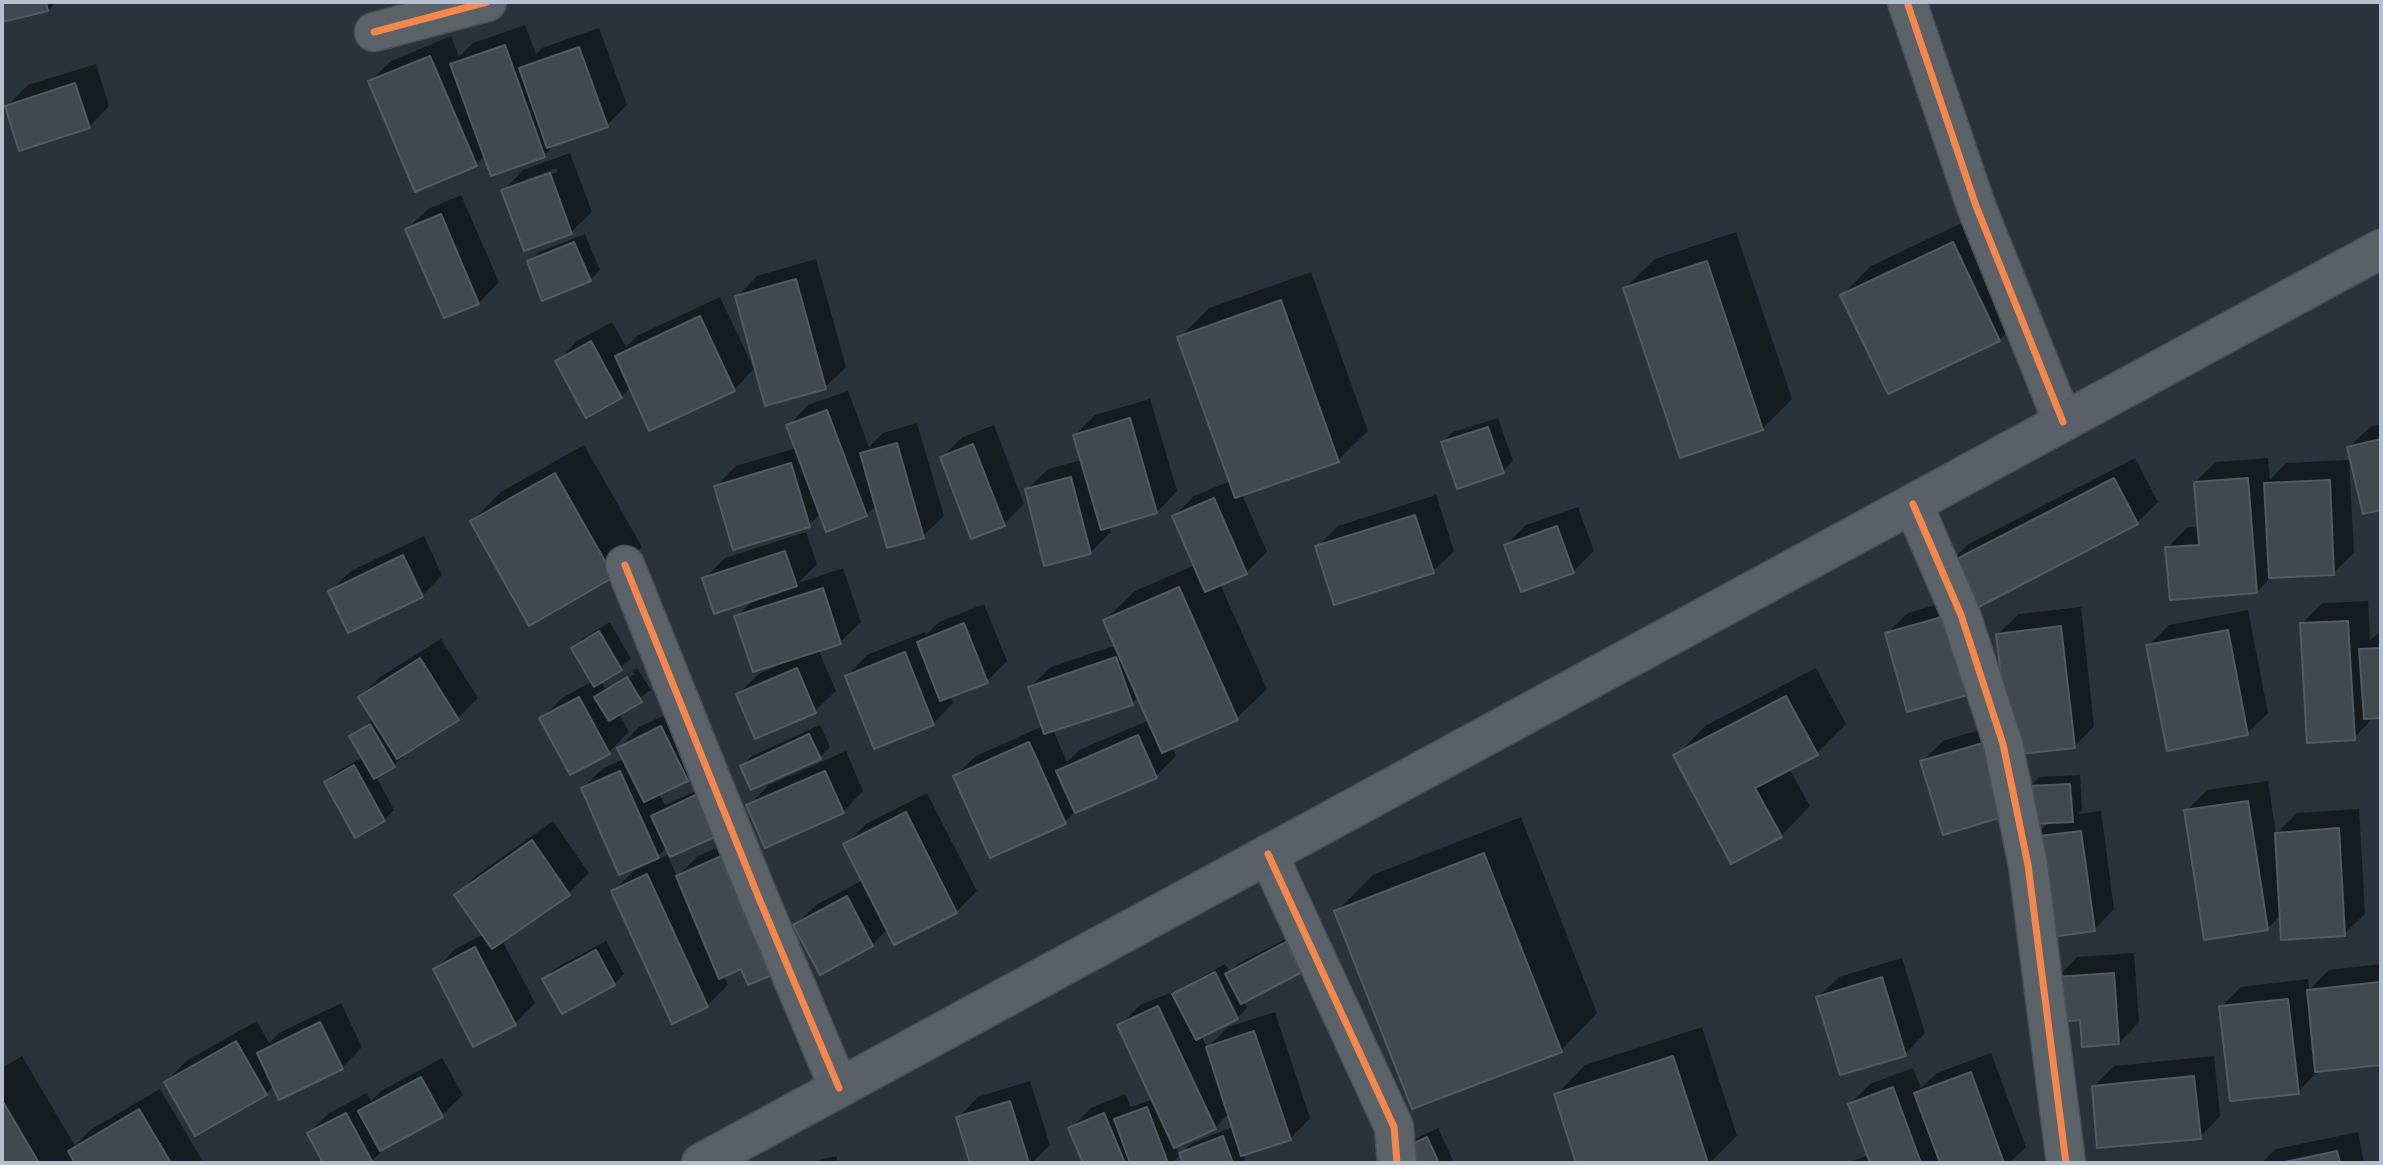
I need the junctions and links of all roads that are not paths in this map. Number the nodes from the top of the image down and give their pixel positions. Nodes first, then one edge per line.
1 (487, 2) edge
2 (1908, 2) edge
3 (374, 32) dead end
4 (2381, 249) edge
5 (2063, 422) junction
6 (1913, 504) junction
7 (625, 565) dead end
8 (1268, 855) junction
9 (839, 1088) junction
10 (701, 1163) edge
11 (1397, 1163) edge
12 (2066, 1163) edge

1 - 3 street
2 - 5 street
4 - 5 main road
5 - 6 main road
6 - 8 main road
6 - 12 street
7 - 9 street
8 - 9 main road
8 - 11 street
9 - 10 main road

